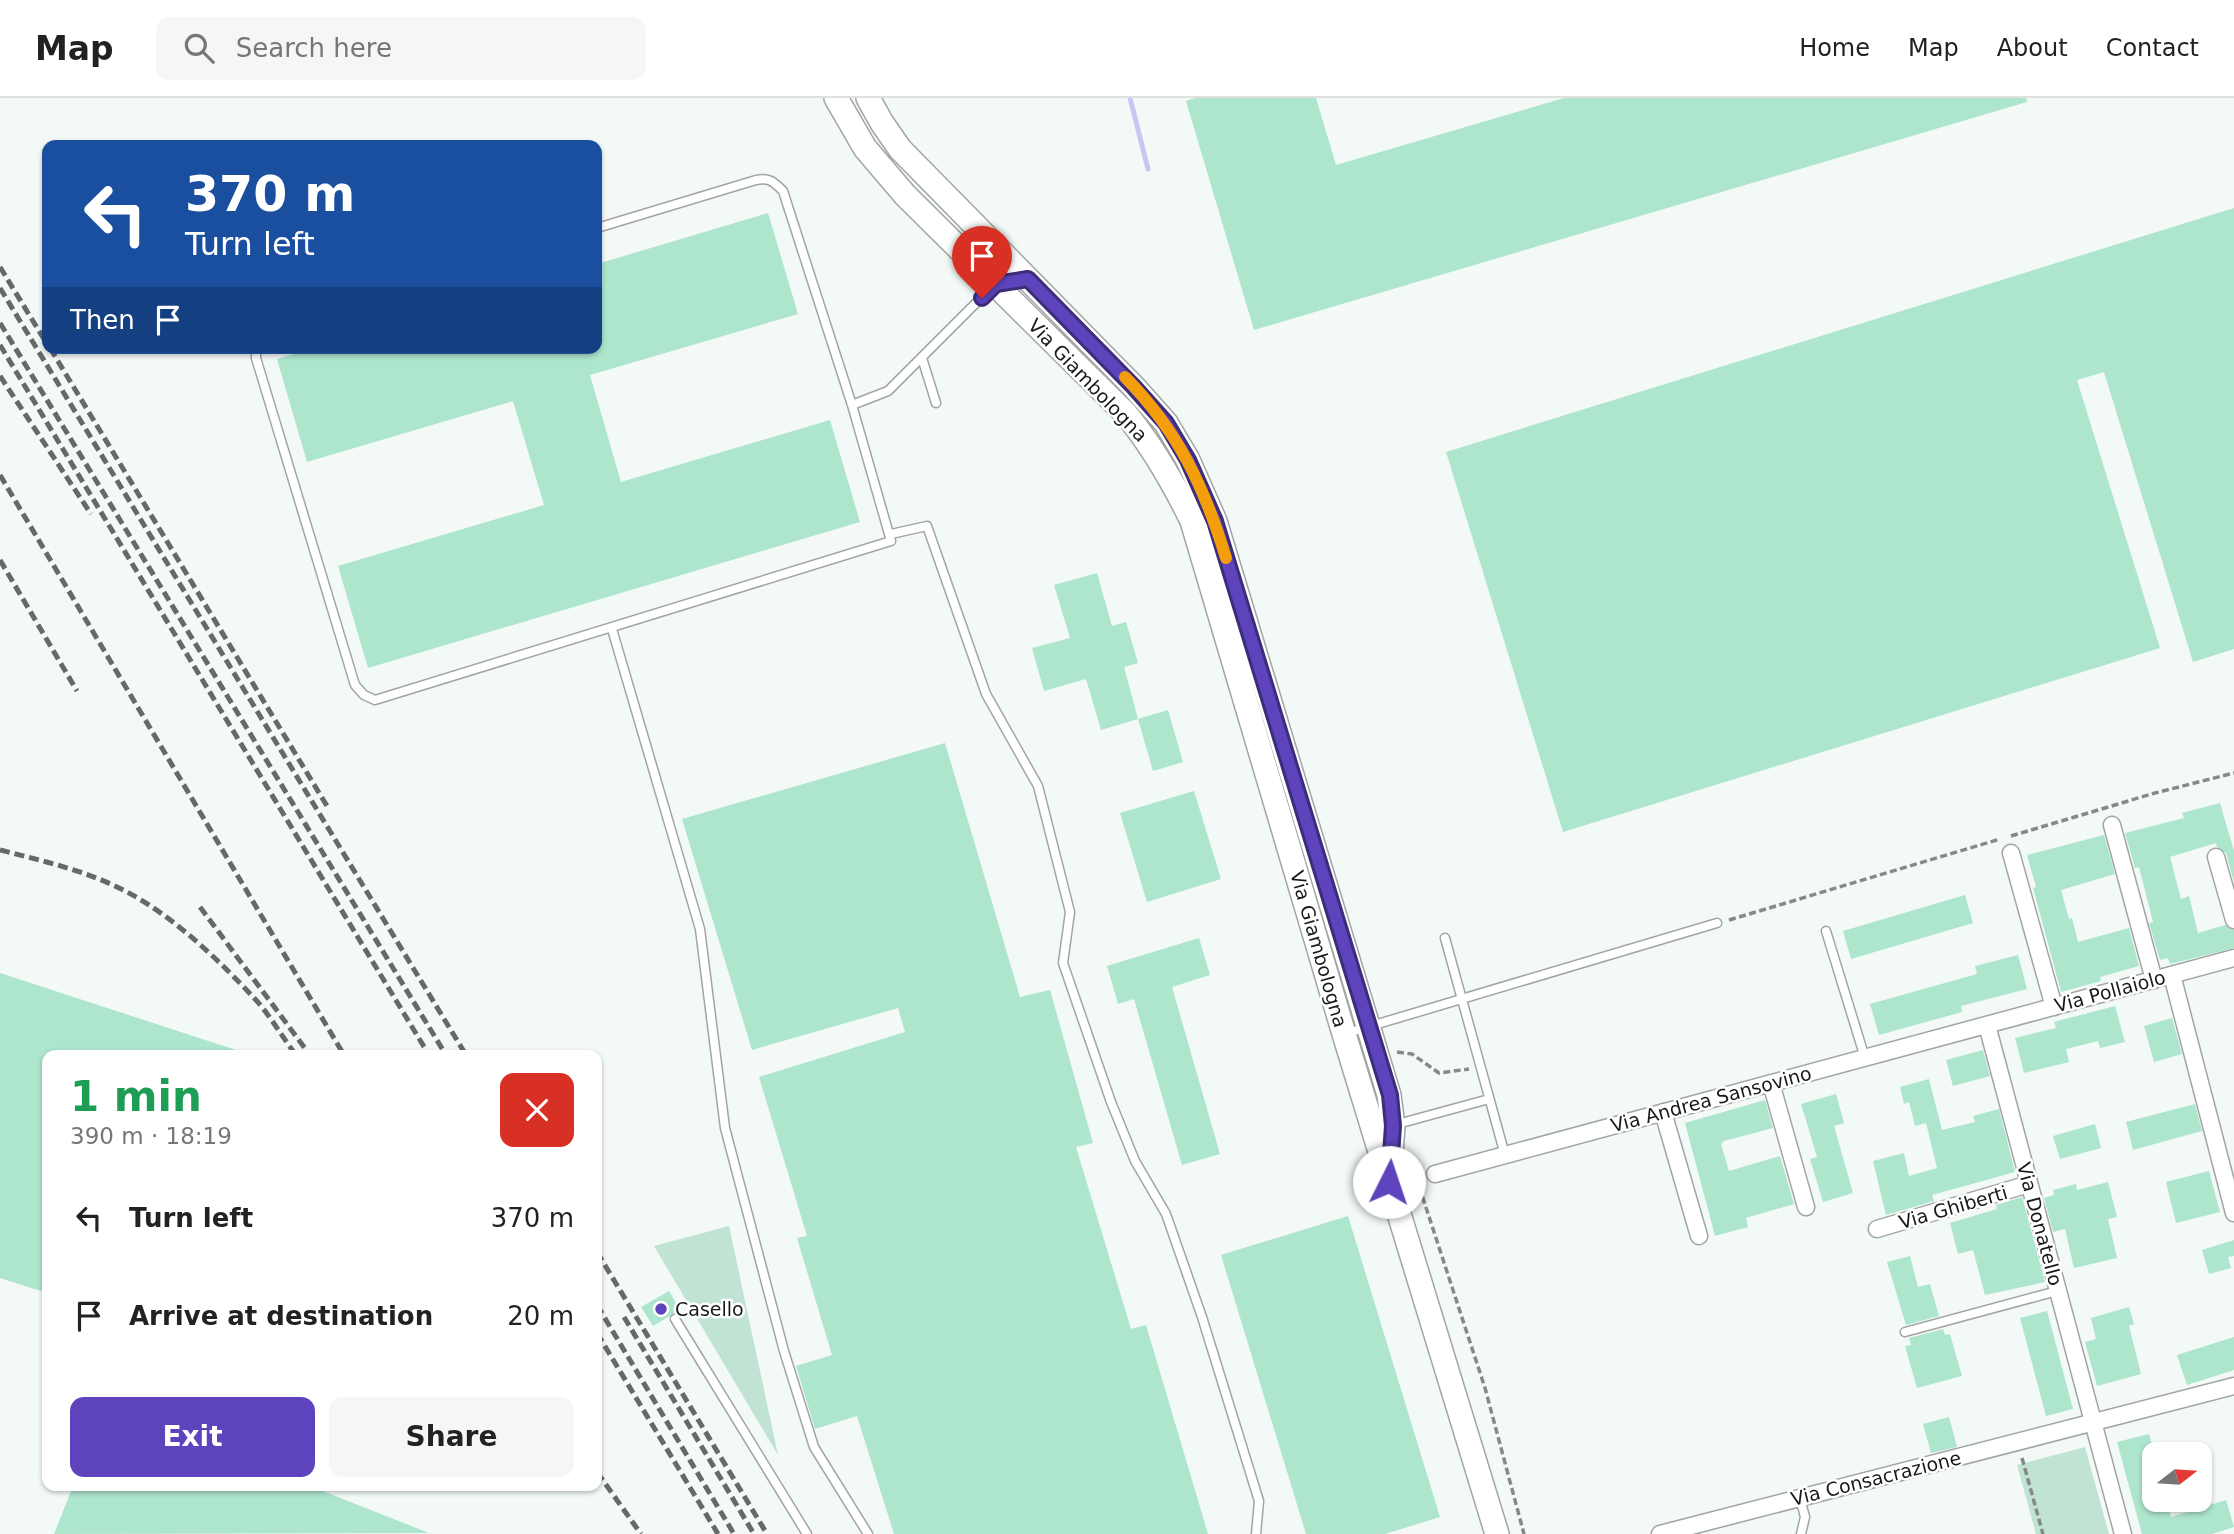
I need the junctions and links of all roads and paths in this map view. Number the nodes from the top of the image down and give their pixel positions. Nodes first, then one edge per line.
1 (835, 98) edge
2 (868, 98) edge
3 (602, 226) edge
4 (1028, 279) junction
5 (996, 284) junction
6 (257, 354) edge
7 (922, 358) junction
8 (936, 403) dead end
9 (852, 405) junction
10 (891, 534) junction
11 (612, 629) junction
12 (1250, 716) junction
13 (2234, 773) edge
14 (2112, 825) dead end
15 (2011, 853) dead end
16 (2216, 857) dead end
17 (2234, 920) edge
18 (1717, 923) joint
19 (1826, 931) dead end
20 (1445, 938) dead end
21 (2234, 958) edge
22 (2172, 975) junction
23 (2154, 980) junction
24 (1462, 999) junction
25 (2054, 1007) junction
26 (1987, 1025) junction
27 (1362, 1029) junction
28 (1389, 1054) dead end
29 (1865, 1058) junction
30 (1469, 1069) dead end
31 (1771, 1083) junction
32 (1489, 1099) junction
33 (1662, 1112) junction
34 (1393, 1126) junction
35 (1505, 1155) junction
36 (1435, 1174) joint
37 (1389, 1182) junction
38 (2029, 1184) junction
39 (1805, 1207) dead end
40 (2234, 1213) edge
41 (1877, 1229) dead end
42 (1699, 1236) dead end
43 (2057, 1291) junction
44 (675, 1319) dead end
45 (1905, 1332) dead end
46 (2234, 1386) edge
47 (2093, 1423) junction
48 (2017, 1442) junction
49 (1800, 1498) junction
50 (807, 1534) edge
51 (867, 1534) edge
52 (1256, 1534) edge
53 (1497, 1534) edge
54 (1524, 1534) edge
55 (1660, 1534) edge
56 (1801, 1534) edge
57 (2043, 1534) edge
58 (2123, 1534) edge

1 - 5 street, Via Giambologna
2 - 4 street, Via Giambologna
3 - 9 lane
4 - 5 lane
4 - 27 street, Via Giambologna
5 - 7 lane
5 - 12 street, Via Giambologna
6 - 11 lane
7 - 8 lane
7 - 9 lane
9 - 10 lane
10 - 11 lane
10 - 52 lane
11 - 51 lane
12 - 27 street, Via Giambologna
12 - 37 street, Via Giambologna
13 - 18 path
14 - 23 street
15 - 25 street
16 - 17 street
18 - 24 lane
19 - 29 lane
20 - 24 lane
21 - 22 street, Via Pollaiolo
22 - 23 street, Via Pollaiolo
22 - 40 street
23 - 25 street, Via Pollaiolo
24 - 27 lane
24 - 32 lane
25 - 26 street, Via Pollaiolo
26 - 29 street, Via Andrea Sansovino
26 - 38 street, Via Donatello
27 - 34 street, Via Giambologna
28 - 30 path
29 - 31 street, Via Andrea Sansovino
31 - 33 street, Via Andrea Sansovino
31 - 39 street
32 - 34 lane
32 - 35 lane
33 - 35 street, Via Andrea Sansovino
33 - 42 street
34 - 37 street, Via Giambologna
35 - 36 street, Via Andrea Sansovino
36 - 54 path
37 - 53 street, Via Giambologna
38 - 41 street, Via Ghiberti
38 - 43 street, Via Donatello
43 - 45 lane
43 - 47 street, Via Donatello
44 - 50 lane
46 - 47 street, Via Consacrazione
47 - 48 street, Via Consacrazione
47 - 58 street, Via Donatello
48 - 49 street, Via Consacrazione
48 - 57 path
49 - 55 street, Via Consacrazione
49 - 56 lane

